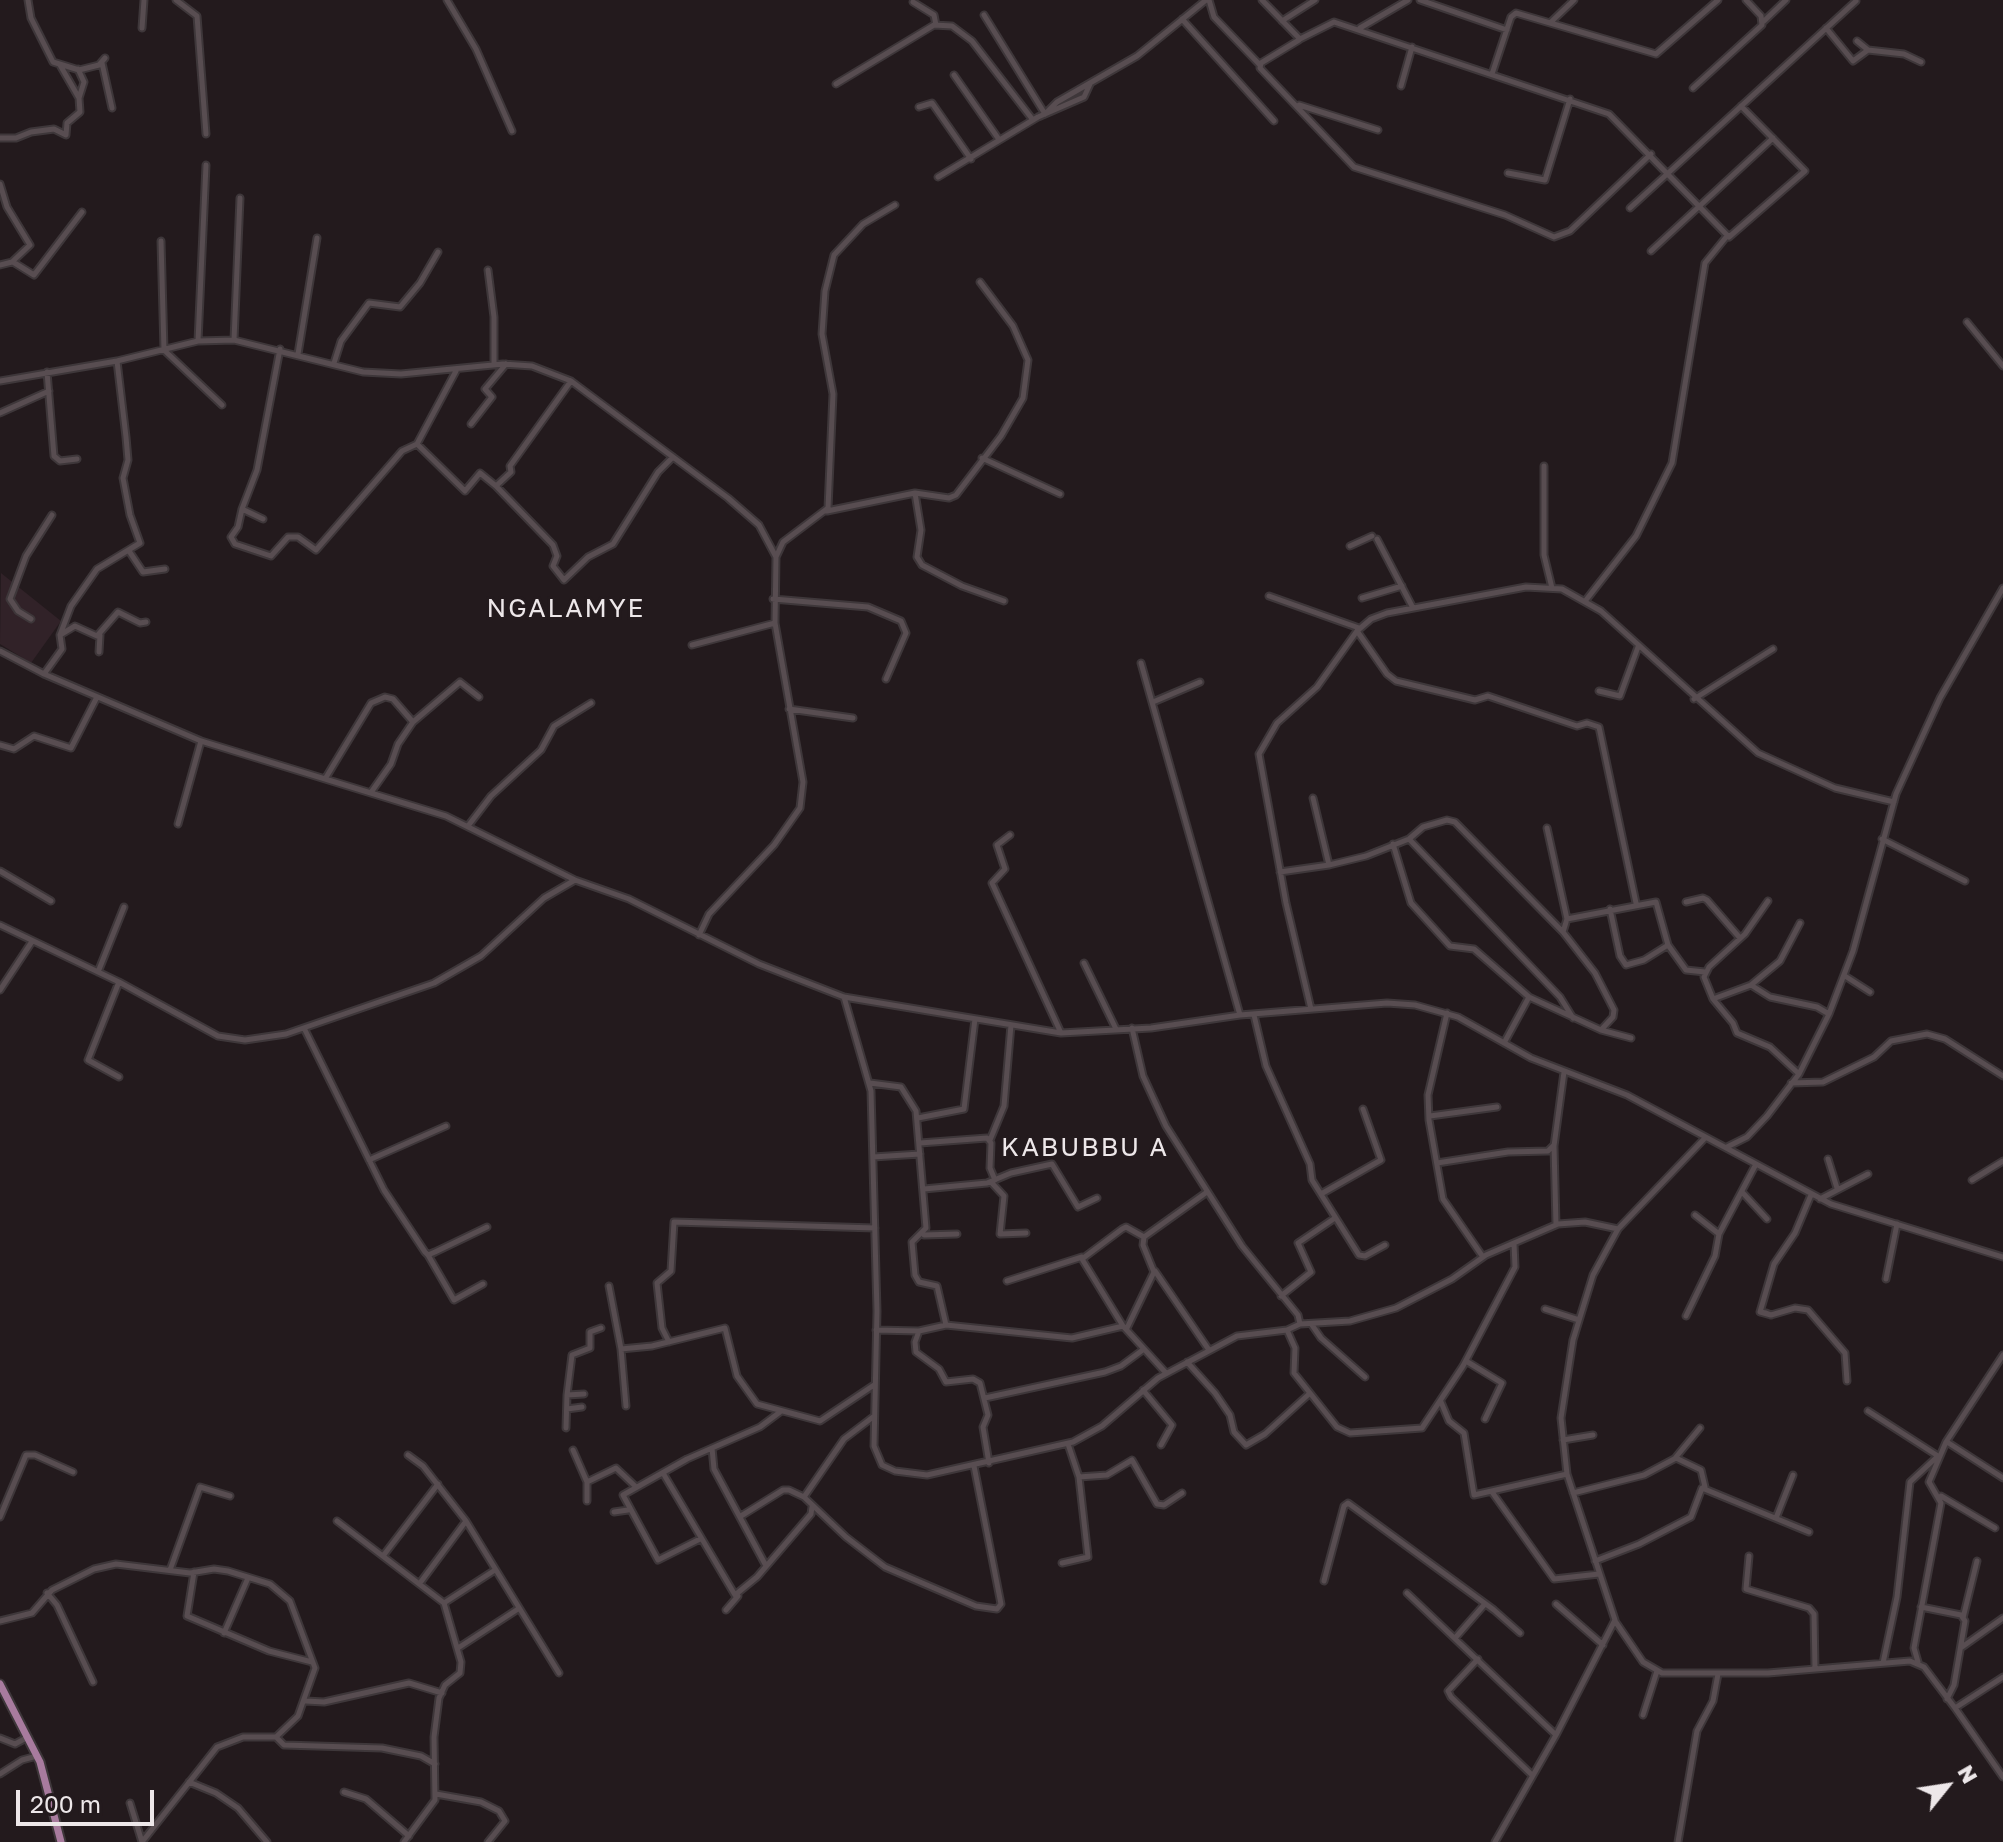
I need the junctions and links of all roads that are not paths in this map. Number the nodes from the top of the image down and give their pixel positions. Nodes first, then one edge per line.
1 (28, 0) edge
2 (144, 0) edge
3 (176, 0) edge
4 (447, 0) edge
5 (1207, 0) edge
6 (1262, 0) edge
7 (1315, 0) edge
8 (1408, 0) edge
9 (1420, 0) edge
10 (1574, 0) edge
11 (1718, 0) edge
12 (1746, 0) edge
13 (1786, 0) edge
14 (1856, 1) edge
15 (913, 2) dead end
16 (984, 15) dead end
17 (1182, 19) junction
18 (1282, 21) junction
19 (1763, 21) junction
20 (1551, 22) junction
21 (936, 25) junction
22 (142, 28) dead end
23 (1826, 28) junction
24 (1359, 29) junction
25 (1507, 30) junction
26 (1300, 39) junction
27 (1857, 41) dead end
28 (1412, 47) junction
29 (1868, 50) junction
30 (1921, 62) dead end
31 (59, 64) junction
32 (1260, 65) junction
33 (78, 69) junction
34 (1492, 74) junction
35 (954, 75) dead end
36 (836, 84) dead end
37 (1401, 86) dead end
38 (1693, 88) dead end
39 (79, 98) junction
40 (1570, 99) junction
41 (1298, 105) junction
42 (1741, 106) junction
43 (919, 107) dead end
44 (112, 108) dead end
45 (1045, 114) junction
46 (1033, 120) junction
47 (1274, 121) dead end
48 (1378, 130) dead end
49 (512, 131) dead end
50 (206, 134) dead end
51 (0, 138) edge
52 (998, 138) dead end
53 (1773, 138) junction
54 (1651, 154) junction
55 (971, 159) junction
56 (206, 165) dead end
57 (1508, 173) dead end
58 (1670, 174) junction
59 (938, 177) dead end
60 (0, 184) edge
61 (240, 198) dead end
62 (895, 205) dead end
63 (1700, 206) junction
64 (1630, 208) dead end
65 (82, 212) dead end
66 (1727, 236) junction
67 (317, 238) dead end
68 (161, 241) dead end
69 (1651, 251) dead end
70 (438, 252) dead end
71 (12, 262) junction
72 (0, 265) edge
73 (488, 270) dead end
74 (980, 282) dead end
75 (1967, 322) dead end
76 (234, 340) junction
77 (198, 341) junction
78 (280, 349) junction
79 (164, 350) junction
80 (298, 354) junction
81 (117, 361) junction
82 (334, 363) junction
83 (506, 364) junction
84 (494, 365) junction
85 (2003, 366) edge
86 (456, 371) junction
87 (47, 372) junction
88 (0, 381) edge
89 (571, 381) junction
90 (50, 390) junction
91 (222, 405) dead end
92 (0, 413) edge
93 (471, 424) dead end
94 (417, 444) junction
95 (673, 457) junction
96 (982, 458) junction
97 (77, 459) dead end
98 (1544, 466) dead end
99 (496, 486) junction
100 (915, 493) junction
101 (1060, 494) dead end
102 (242, 509) junction
103 (826, 511) junction
104 (52, 515) dead end
105 (263, 519) dead end
106 (770, 540) junction
107 (783, 542) junction
108 (1350, 546) dead end
109 (129, 551) junction
110 (776, 557) junction
111 (165, 569) dead end
112 (1402, 586) junction
113 (1552, 588) junction
114 (2003, 588) edge
115 (1269, 596) dead end
116 (1362, 598) dead end
117 (773, 599) junction
118 (1586, 600) junction
119 (1004, 601) dead end
120 (1413, 608) junction
121 (66, 618) junction
122 (31, 619) dead end
123 (146, 622) dead end
124 (775, 623) junction
125 (75, 626) junction
126 (1358, 630) junction
127 (100, 634) junction
128 (60, 635) junction
129 (692, 645) dead end
130 (1638, 647) junction
131 (1773, 649) dead end
132 (0, 651) edge
133 (99, 652) dead end
134 (1141, 663) dead end
135 (44, 674) junction
136 (886, 679) dead end
137 (1200, 682) dead end
138 (1599, 691) dead end
139 (97, 697) junction
140 (479, 697) dead end
141 (1694, 699) junction
142 (1153, 702) junction
143 (591, 703) dead end
144 (789, 709) junction
145 (853, 718) dead end
146 (413, 722) junction
147 (201, 741) junction
148 (0, 745) edge
149 (325, 779) junction
150 (372, 791) junction
151 (1313, 798) dead end
152 (1894, 802) junction
153 (178, 824) dead end
154 (468, 826) junction
155 (1547, 828) dead end
156 (1010, 835) dead end
157 (1409, 839) junction
158 (1882, 839) junction
159 (1393, 844) junction
160 (1329, 865) junction
161 (0, 871) edge
162 (1280, 872) junction
163 (575, 880) junction
164 (1965, 881) dead end
165 (51, 901) dead end
166 (1768, 901) dead end
167 (1686, 902) dead end
168 (1636, 903) junction
169 (124, 907) dead end
170 (1610, 909) junction
171 (1567, 919) junction
172 (1800, 923) dead end
173 (0, 925) edge
174 (1563, 932) junction
175 (699, 935) junction
176 (1740, 938) junction
177 (31, 943) junction
178 (1668, 945) junction
179 (1084, 963) dead end
180 (98, 972) junction
181 (1705, 973) junction
182 (1845, 976) junction
183 (119, 982) junction
184 (1751, 985) junction
185 (0, 990) edge
186 (1870, 992) dead end
187 (844, 997) junction
188 (1529, 997) junction
189 (1713, 999) junction
190 (1311, 1009) junction
191 (1447, 1013) junction
192 (1829, 1014) junction
193 (1240, 1015) junction
194 (1254, 1015) junction
195 (975, 1019) junction
196 (1574, 1019) junction
197 (1011, 1025) junction
198 (304, 1028) junction
199 (1132, 1028) junction
200 (1116, 1029) junction
201 (1601, 1030) junction
202 (1061, 1033) junction
203 (1631, 1038) dead end
204 (1504, 1043) junction
205 (1564, 1072) junction
206 (1799, 1074) junction
207 (2003, 1076) edge
208 (119, 1077) dead end
209 (870, 1083) junction
210 (1790, 1083) junction
211 (1497, 1107) dead end
212 (1363, 1109) dead end
213 (1430, 1116) junction
214 (918, 1118) junction
215 (446, 1126) dead end
216 (1705, 1138) junction
217 (990, 1140) junction
218 (920, 1143) junction
219 (1726, 1148) junction
220 (1551, 1152) junction
221 (920, 1154) junction
222 (873, 1157) junction
223 (1828, 1159) dead end
224 (369, 1160) junction
225 (2003, 1161) edge
226 (1437, 1163) junction
227 (1755, 1166) junction
228 (1868, 1174) dead end
229 (1972, 1180) dead end
230 (993, 1181) junction
231 (924, 1189) junction
232 (1837, 1189) junction
233 (1207, 1192) junction
234 (1742, 1192) junction
235 (1321, 1194) junction
236 (1811, 1195) junction
237 (1097, 1198) dead end
238 (1819, 1199) junction
239 (1695, 1215) dead end
240 (1335, 1218) junction
241 (1767, 1219) dead end
242 (1897, 1224) junction
243 (1556, 1225) junction
244 (487, 1227) dead end
245 (875, 1228) junction
246 (1618, 1229) junction
247 (1026, 1233) dead end
248 (957, 1234) dead end
249 (1719, 1234) junction
250 (923, 1235) junction
251 (1140, 1236) junction
252 (1514, 1243) junction
253 (1385, 1245) dead end
254 (428, 1255) junction
255 (1082, 1257) junction
256 (1483, 1257) junction
257 (2003, 1257) edge
258 (1155, 1270) junction
259 (1886, 1279) dead end
260 (1007, 1281) dead end
261 (483, 1284) dead end
262 (609, 1286) dead end
263 (1281, 1296) junction
264 (1545, 1309) dead end
265 (1686, 1316) dead end
266 (1579, 1320) junction
267 (1125, 1324) junction
268 (1300, 1324) junction
269 (946, 1325) junction
270 (1312, 1325) junction
271 (601, 1328) dead end
272 (876, 1330) junction
273 (1287, 1330) junction
274 (919, 1331) junction
275 (669, 1342) junction
276 (621, 1349) junction
277 (1144, 1349) junction
278 (1209, 1350) junction
279 (2003, 1355) edge
280 (1466, 1361) junction
281 (1187, 1362) junction
282 (1166, 1373) junction
283 (1365, 1377) dead end
284 (1847, 1381) dead end
285 (875, 1384) junction
286 (1143, 1390) junction
287 (584, 1394) dead end
288 (1309, 1394) junction
289 (567, 1395) junction
290 (985, 1398) junction
291 (1441, 1402) junction
292 (626, 1406) dead end
293 (582, 1407) dead end
294 (567, 1409) junction
295 (1868, 1411) dead end
296 (780, 1412) junction
297 (874, 1416) junction
298 (1485, 1419) dead end
299 (566, 1428) dead end
300 (1700, 1428) dead end
301 (1593, 1435) dead end
302 (1563, 1440) junction
303 (1946, 1442) junction
304 (1068, 1444) junction
305 (1161, 1445) dead end
306 (712, 1447) junction
307 (573, 1450) dead end
308 (408, 1455) dead end
309 (1938, 1456) junction
310 (1676, 1458) junction
311 (989, 1463) junction
312 (974, 1466) junction
313 (73, 1472) dead end
314 (663, 1473) junction
315 (1567, 1474) junction
316 (1793, 1475) dead end
317 (1079, 1477) junction
318 (2003, 1478) edge
319 (587, 1482) junction
320 (438, 1484) junction
321 (636, 1486) junction
322 (1705, 1487) junction
323 (1492, 1492) junction
324 (1182, 1493) dead end
325 (1573, 1493) junction
326 (1937, 1493) junction
327 (230, 1496) dead end
328 (804, 1497) junction
329 (587, 1501) dead end
330 (812, 1506) junction
331 (628, 1510) junction
332 (614, 1512) dead end
333 (741, 1516) junction
334 (0, 1517) edge
335 (1776, 1518) junction
336 (337, 1521) dead end
337 (466, 1521) junction
338 (1995, 1528) dead end
339 (1809, 1532) dead end
340 (700, 1539) junction
341 (383, 1556) junction
342 (1749, 1556) dead end
343 (1595, 1561) junction
344 (1977, 1561) dead end
345 (1062, 1563) dead end
346 (765, 1565) junction
347 (170, 1570) junction
348 (495, 1570) junction
349 (194, 1572) junction
350 (1599, 1574) junction
351 (248, 1578) junction
352 (1324, 1581) dead end
353 (420, 1583) junction
354 (47, 1593) junction
355 (1407, 1593) dead end
356 (738, 1596) junction
357 (444, 1603) junction
358 (1556, 1604) dead end
359 (1484, 1605) junction
360 (1921, 1607) junction
361 (518, 1609) junction
362 (726, 1610) dead end
363 (1963, 1618) junction
364 (2003, 1618) edge
365 (1615, 1620) junction
366 (0, 1621) edge
367 (224, 1633) junction
368 (1520, 1633) dead end
369 (1456, 1637) junction
370 (1603, 1645) junction
371 (1962, 1647) junction
372 (458, 1648) junction
373 (1478, 1659) junction
374 (312, 1662) junction
375 (1918, 1662) junction
376 (1883, 1663) junction
377 (1815, 1669) junction
378 (1657, 1671) junction
379 (559, 1673) dead end
380 (1718, 1674) junction
381 (2002, 1679) edge
382 (93, 1682) dead end
383 (0, 1684) edge
384 (442, 1693) junction
385 (1947, 1699) junction
386 (306, 1701) junction
387 (1955, 1708) junction
388 (1643, 1715) dead end
389 (1556, 1735) junction
390 (29, 1737) junction
391 (276, 1737) junction
392 (0, 1738) edge
393 (38, 1756) junction
394 (435, 1764) junction
395 (0, 1774) edge
396 (1532, 1775) junction
397 (2003, 1777) edge
398 (189, 1782) junction
399 (344, 1792) dead end
400 (436, 1794) junction
401 (130, 1803) dead end
402 (406, 1839) edge
403 (61, 1842) edge
404 (142, 1842) edge
405 (267, 1842) edge
406 (488, 1842) edge
407 (1495, 1842) edge
408 (1678, 1842) edge

1 - 31 street
2 - 22 street
3 - 50 street
4 - 49 street
5 - 17 street
5 - 32 street
6 - 18 street
7 - 18 street
8 - 24 street
9 - 25 street
10 - 20 street
11 - 20 street
12 - 19 street
13 - 19 street
14 - 23 street
15 - 21 street
16 - 45 street
17 - 45 street
17 - 47 street
18 - 26 street
19 - 38 street
20 - 25 street
21 - 36 street
21 - 46 street
23 - 29 street
23 - 42 street
24 - 26 street
24 - 28 street
25 - 34 street
26 - 32 street
27 - 29 street
28 - 34 street
28 - 37 street
29 - 30 street
31 - 33 street
31 - 39 street
32 - 41 street
33 - 39 street
33 - 44 street
34 - 40 street
35 - 52 street
39 - 51 street
40 - 54 street
40 - 57 street
41 - 48 street
41 - 54 street
42 - 53 street
42 - 58 street
43 - 55 street
45 - 46 street
46 - 55 street
53 - 63 street
53 - 66 street
54 - 58 street
55 - 59 street
56 - 77 street
58 - 63 street
58 - 64 street
60 - 71 street
61 - 76 street
62 - 103 street
63 - 66 street
63 - 69 street
65 - 71 street
66 - 118 street
67 - 80 street
68 - 79 street
70 - 82 street
71 - 72 street
73 - 84 street
74 - 96 street
75 - 85 street
76 - 77 street
76 - 78 street
77 - 79 street
78 - 80 street
78 - 102 street
79 - 81 street
79 - 91 street
80 - 82 street
81 - 87 street
81 - 109 street
82 - 86 street
83 - 84 street
83 - 89 street
83 - 93 street
84 - 86 street
86 - 94 street
87 - 88 street
87 - 90 street
89 - 95 street
89 - 99 street
90 - 92 street
90 - 97 street
94 - 99 street
94 - 102 street
95 - 99 street
95 - 106 street
96 - 100 street
96 - 101 street
98 - 113 street
100 - 103 street
100 - 119 street
102 - 105 street
103 - 107 street
104 - 122 street
106 - 107 street
106 - 110 street
107 - 110 street
108 - 112 street
109 - 111 street
109 - 121 street
110 - 117 street
112 - 116 street
112 - 120 street
113 - 118 street
113 - 120 street
114 - 152 street
115 - 126 street
117 - 124 street
117 - 136 street
118 - 130 street
120 - 126 street
121 - 125 street
121 - 128 street
123 - 127 street
124 - 129 street
124 - 144 street
125 - 127 street
125 - 128 street
126 - 162 street
126 - 168 street
127 - 133 street
128 - 135 street
130 - 138 street
130 - 141 street
131 - 141 street
132 - 135 street
134 - 142 street
135 - 139 street
137 - 142 street
139 - 147 street
139 - 148 street
140 - 146 street
141 - 152 street
142 - 193 street
143 - 154 street
144 - 145 street
144 - 175 street
146 - 149 street
146 - 150 street
147 - 149 street
147 - 153 street
149 - 150 street
150 - 154 street
151 - 160 street
152 - 158 street
154 - 163 street
155 - 171 street
156 - 202 street
157 - 159 street
157 - 174 street
157 - 196 street
158 - 164 street
158 - 182 street
159 - 160 street
159 - 188 street
160 - 162 street
161 - 165 street
162 - 190 street
163 - 175 street
163 - 198 street
166 - 176 street
167 - 176 street
168 - 170 street
168 - 178 street
169 - 180 street
170 - 171 street
170 - 178 street
171 - 174 street
172 - 184 street
173 - 177 street
174 - 201 street
175 - 187 street
176 - 181 street
177 - 180 street
177 - 185 street
178 - 181 street
179 - 200 street
180 - 183 street
181 - 189 street
182 - 186 street
182 - 192 street
183 - 198 street
183 - 208 street
184 - 189 street
184 - 192 street
187 - 195 street
187 - 209 street
188 - 196 street
188 - 204 street
189 - 206 street
190 - 191 street
190 - 194 street
191 - 204 street
191 - 213 street
192 - 206 street
193 - 194 street
193 - 199 street
194 - 235 street
195 - 197 street
195 - 214 street
196 - 201 street
197 - 202 street
197 - 217 street
198 - 224 street
199 - 200 street
199 - 233 street
200 - 202 street
201 - 203 street
204 - 205 street
205 - 216 street
205 - 220 street
206 - 210 street
207 - 210 street
209 - 214 street
209 - 222 street
210 - 219 street
211 - 213 street
212 - 235 street
213 - 226 street
214 - 218 street
215 - 224 street
216 - 219 street
216 - 246 street
217 - 218 street
217 - 230 street
218 - 221 street
219 - 227 street
220 - 226 street
220 - 243 street
221 - 222 street
221 - 231 street
222 - 245 street
223 - 232 street
224 - 254 street
225 - 229 street
226 - 256 street
227 - 234 street
227 - 236 street
228 - 232 street
230 - 231 street
230 - 237 street
230 - 247 street
231 - 250 street
232 - 238 street
233 - 251 street
233 - 263 street
234 - 241 street
234 - 249 street
235 - 240 street
236 - 238 street
236 - 284 street
238 - 242 street
239 - 249 street
240 - 253 street
240 - 263 street
242 - 257 street
242 - 259 street
243 - 246 street
243 - 252 street
244 - 254 street
245 - 272 street
245 - 275 street
246 - 266 street
248 - 250 street
249 - 265 street
250 - 269 street
251 - 255 street
251 - 258 street
252 - 256 street
252 - 280 street
254 - 261 street
255 - 260 street
255 - 267 street
256 - 270 street
258 - 267 street
258 - 278 street
262 - 276 street
263 - 268 street
264 - 266 street
266 - 302 street
267 - 269 street
267 - 277 street
268 - 270 street
268 - 273 street
269 - 274 street
270 - 283 street
271 - 289 street
272 - 274 street
272 - 285 street
273 - 278 street
273 - 288 street
274 - 290 street
275 - 276 street
275 - 296 street
276 - 292 street
277 - 282 street
277 - 290 street
278 - 281 street
279 - 303 street
280 - 291 street
280 - 298 street
281 - 282 street
281 - 288 street
282 - 286 street
285 - 296 street
285 - 297 street
286 - 304 street
286 - 305 street
287 - 289 street
288 - 291 street
289 - 294 street
290 - 311 street
291 - 323 street
293 - 294 street
294 - 299 street
295 - 309 street
296 - 306 street
297 - 312 street
297 - 328 street
300 - 310 street
301 - 302 street
302 - 315 street
303 - 309 street
303 - 318 street
304 - 311 street
304 - 317 street
306 - 314 street
306 - 333 street
307 - 319 street
308 - 320 street
309 - 326 street
309 - 376 street
310 - 322 street
310 - 325 street
311 - 312 street
312 - 330 street
313 - 334 street
314 - 321 street
314 - 340 street
315 - 323 street
315 - 325 street
316 - 335 street
317 - 324 street
317 - 345 street
319 - 321 street
319 - 329 street
320 - 337 street
320 - 341 street
321 - 331 street
322 - 335 street
322 - 343 street
323 - 350 street
325 - 343 street
326 - 338 street
326 - 360 street
327 - 347 street
328 - 330 street
328 - 333 street
330 - 346 street
331 - 332 street
331 - 340 street
333 - 346 street
335 - 339 street
336 - 341 street
337 - 348 street
337 - 353 street
340 - 356 street
341 - 353 street
342 - 377 street
343 - 350 street
344 - 363 street
346 - 356 street
347 - 349 street
347 - 354 street
348 - 357 street
348 - 361 street
349 - 351 street
349 - 367 street
350 - 365 street
351 - 367 street
351 - 374 street
352 - 359 street
353 - 357 street
354 - 366 street
354 - 382 street
355 - 369 street
356 - 362 street
357 - 372 street
358 - 370 street
359 - 368 street
359 - 369 street
360 - 363 street
360 - 375 street
361 - 372 street
361 - 379 street
363 - 371 street
364 - 371 street
365 - 370 street
365 - 378 street
367 - 374 street
369 - 373 street
370 - 389 street
371 - 385 street
372 - 384 street
373 - 389 street
373 - 396 street
374 - 386 street
375 - 376 street
375 - 385 street
376 - 377 street
377 - 380 street
378 - 380 street
378 - 388 street
380 - 408 street
381 - 387 street
383 - 390 main road
384 - 386 street
384 - 394 street
385 - 387 street
386 - 391 street
387 - 397 street
389 - 396 street
390 - 392 street
390 - 393 main road
391 - 394 street
391 - 398 street
393 - 395 street
393 - 403 main road
394 - 400 street
396 - 407 street
398 - 404 street
398 - 405 street
399 - 402 street
400 - 402 street
400 - 406 street
401 - 404 street

